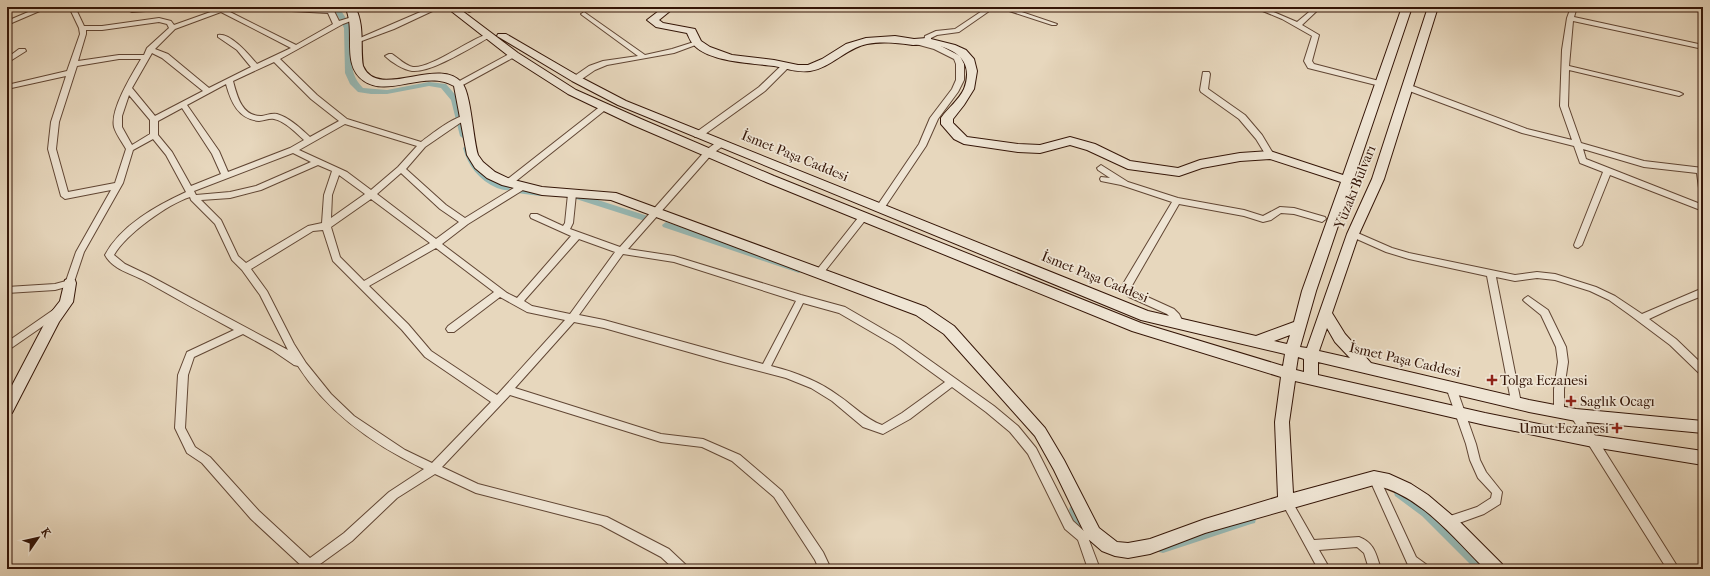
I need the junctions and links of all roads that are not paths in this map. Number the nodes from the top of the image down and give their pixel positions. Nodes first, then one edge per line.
1 (46, 7) edge
2 (72, 7) edge
3 (131, 7) edge
4 (173, 7) edge
5 (243, 7) edge
6 (256, 7) edge
7 (438, 7) edge
8 (451, 7) edge
9 (479, 7) edge
10 (670, 7) edge
11 (992, 7) edge
12 (1000, 7) edge
13 (1023, 7) edge
14 (1256, 7) edge
15 (1318, 7) edge
16 (1407, 7) edge
17 (1433, 7) edge
18 (1574, 7) edge
19 (220, 9) edge
20 (467, 9) edge
21 (148, 10) junction
22 (1013, 11) junction
23 (584, 14) dead end
24 (349, 16) edge
25 (1570, 18) junction
26 (7, 23) edge
27 (137, 23) junction
28 (1054, 24) dead end
29 (1298, 25) junction
30 (82, 28) junction
31 (173, 28) junction
32 (220, 36) dead end
33 (488, 36) junction
34 (357, 41) junction
35 (926, 41) junction
36 (914, 42) junction
37 (697, 43) junction
38 (1703, 47) edge
39 (297, 48) junction
40 (512, 49) junction
41 (150, 50) junction
42 (22, 51) dead end
43 (389, 56) dead end
44 (125, 57) junction
45 (146, 57) junction
46 (644, 57) junction
47 (275, 59) junction
48 (7, 61) edge
49 (73, 64) junction
50 (786, 66) junction
51 (140, 67) junction
52 (1565, 67) junction
53 (255, 68) junction
54 (70, 73) junction
55 (1206, 74) dead end
56 (576, 79) junction
57 (229, 80) junction
58 (458, 84) junction
59 (1380, 84) junction
60 (7, 87) edge
61 (1407, 87) junction
62 (128, 88) junction
63 (208, 91) junction
64 (1679, 94) dead end
65 (183, 105) junction
66 (605, 107) junction
67 (154, 120) junction
68 (462, 120) junction
69 (344, 121) junction
70 (698, 135) junction
71 (154, 136) junction
72 (310, 141) junction
73 (720, 144) junction
74 (422, 145) junction
75 (1578, 145) junction
76 (130, 148) junction
77 (293, 150) junction
78 (709, 152) junction
79 (1270, 155) junction
80 (318, 162) junction
81 (1101, 168) dead end
82 (336, 170) junction
83 (401, 170) junction
84 (1607, 171) junction
85 (1702, 171) edge
86 (226, 176) junction
87 (1104, 179) dead end
88 (1347, 180) junction
89 (1125, 184) junction
90 (117, 186) junction
91 (514, 186) junction
92 (1703, 188) edge
93 (192, 194) junction
94 (372, 194) junction
95 (572, 194) junction
96 (1178, 201) junction
97 (880, 208) junction
98 (1703, 208) edge
99 (657, 212) junction
100 (534, 216) dead end
101 (864, 216) junction
102 (1322, 219) dead end
103 (465, 222) junction
104 (326, 226) junction
105 (565, 230) junction
106 (577, 234) junction
107 (1352, 234) junction
108 (437, 243) junction
109 (1578, 245) dead end
110 (621, 251) junction
111 (245, 268) junction
112 (819, 272) junction
113 (1491, 274) junction
114 (70, 283) junction
115 (364, 285) junction
116 (7, 290) edge
117 (1703, 291) edge
118 (501, 292) junction
119 (801, 299) junction
120 (1528, 300) dead end
121 (518, 302) junction
122 (62, 307) junction
123 (1326, 314) junction
124 (572, 318) junction
125 (1641, 318) junction
126 (1179, 324) junction
127 (1300, 325) junction
128 (451, 329) dead end
129 (243, 330) junction
130 (1256, 342) junction
131 (7, 347) edge
132 (1292, 351) junction
133 (1311, 355) junction
134 (303, 366) junction
135 (1366, 367) junction
136 (765, 369) junction
137 (1703, 371) edge
138 (1289, 374) junction
139 (1311, 379) junction
140 (952, 382) junction
141 (1451, 387) junction
142 (508, 390) junction
143 (498, 401) junction
144 (1516, 403) junction
145 (7, 408) edge
146 (1459, 412) junction
147 (1559, 412) junction
148 (1576, 415) junction
149 (1703, 427) edge
150 (1593, 441) junction
151 (1703, 458) edge
152 (433, 468) junction
153 (1374, 478) junction
154 (1286, 501) junction
155 (1448, 522) junction
156 (1088, 535) junction
157 (1311, 545) junction
158 (310, 567) edge
159 (682, 569) edge
160 (825, 569) edge
161 (1094, 569) edge
162 (1324, 569) edge
163 (1375, 569) edge
164 (1423, 569) edge
165 (1496, 569) edge
166 (1673, 569) edge

1 - 26 street
2 - 30 street
3 - 21 street
4 - 21 street
5 - 19 street
6 - 24 street
7 - 34 street
8 - 33 main road
9 - 20 street
10 - 37 main road
11 - 35 street
12 - 22 street
13 - 22 street
14 - 29 street
15 - 29 street
16 - 59 main road, Yüzakı Bulvarı
17 - 61 main road, Yüzakı Bulvarı
18 - 25 street
19 - 31 street
19 - 39 street
20 - 40 main road
21 - 27 street
22 - 28 street
23 - 46 street
24 - 34 main road
24 - 39 street
25 - 38 street
25 - 52 street
27 - 30 street
27 - 31 street
29 - 59 street
30 - 49 street
31 - 41 street
32 - 53 street
33 - 40 main road
33 - 43 street
34 - 58 main road
35 - 36 main road
35 - 79 main road
36 - 50 main road
36 - 97 street
37 - 46 street
37 - 50 main road
39 - 47 street
40 - 56 main road, İsmet Paşa Caddesi
40 - 58 street
40 - 66 main road
41 - 45 street
41 - 63 street
42 - 48 street
44 - 45 street
44 - 49 street
44 - 51 street
45 - 51 street
46 - 56 street
47 - 53 street
47 - 69 street
49 - 54 street
50 - 70 street
51 - 62 street
52 - 64 street
52 - 75 street
53 - 57 street
54 - 60 street
54 - 90 street
55 - 79 street
56 - 70 main road, İsmet Paşa Caddesi
57 - 63 street
57 - 72 street
58 - 68 main road
59 - 88 main road, Yüzakı Bulvarı
61 - 75 street
61 - 107 main road, Yüzakı Bulvarı
62 - 67 street
62 - 76 street
63 - 65 street
65 - 67 street
65 - 86 street
66 - 78 main road
66 - 91 street
67 - 71 street
68 - 74 street
68 - 91 main road
69 - 72 street
69 - 74 street
70 - 73 main road, İsmet Paşa Caddesi
71 - 76 street
71 - 93 street
72 - 77 street
73 - 78 street
73 - 97 main road, İsmet Paşa Caddesi
74 - 83 street
75 - 84 street
75 - 85 street
76 - 90 street
77 - 80 street
77 - 86 street
78 - 99 street
78 - 101 main road
79 - 88 main road
80 - 82 street
80 - 93 street
81 - 89 street
82 - 94 street
82 - 104 street
83 - 94 street
83 - 103 street
84 - 98 street
84 - 109 street
85 - 92 street
86 - 93 street
87 - 89 street
88 - 127 main road, Yüzakı Bulvarı
89 - 96 street
90 - 114 street
91 - 95 main road
91 - 103 street
93 - 111 street
93 - 129 street
94 - 104 street
94 - 108 street
95 - 99 main road
95 - 105 street
96 - 102 street
96 - 126 street
97 - 126 main road, İsmet Paşa Caddesi
99 - 110 street
99 - 112 main road
100 - 105 street
101 - 112 street
101 - 138 main road
103 - 108 street
104 - 111 street
104 - 115 street
105 - 106 street
106 - 110 street
106 - 121 street
107 - 113 street
107 - 123 main road, Yüzakı Bulvarı
108 - 115 street
108 - 118 street
110 - 119 street
110 - 124 street
111 - 134 street
112 - 156 main road
113 - 125 street
113 - 144 street
114 - 116 street
114 - 122 main road
115 - 143 street
117 - 125 street
118 - 121 street
118 - 128 street
119 - 136 street
119 - 140 street
120 - 147 street
121 - 124 street
122 - 131 street
122 - 145 main road
123 - 133 main road, Yüzakı Bulvarı
123 - 135 main road
124 - 136 street
124 - 142 street
125 - 137 street
126 - 130 main road, İsmet Paşa Caddesi
127 - 130 main road
127 - 132 main road, Yüzakı Bulvarı
129 - 134 street
129 - 158 street
130 - 132 main road, İsmet Paşa Caddesi
132 - 133 main road, İsmet Paşa Caddesi
132 - 138 main road, Yüzakı Bulvarı
133 - 135 main road, İsmet Paşa Caddesi
133 - 139 main road, Yüzakı Bulvarı
134 - 152 street
135 - 141 main road, İsmet Paşa Caddesi
136 - 140 street
138 - 139 main road
138 - 154 main road, Yüzakı Bulvarı
139 - 146 main road
140 - 156 street
141 - 144 main road, İsmet Paşa Caddesi
141 - 146 street
142 - 143 street
142 - 160 street
143 - 152 street
144 - 147 main road, İsmet Paşa Caddesi
146 - 150 main road
146 - 155 street
147 - 148 main road, İsmet Paşa Caddesi
148 - 149 main road, İsmet Paşa Caddesi
148 - 150 street
150 - 151 main road
150 - 166 street
152 - 158 street
152 - 159 street
153 - 154 main road
153 - 155 main road
153 - 164 street
154 - 156 main road
154 - 157 street
155 - 165 main road
156 - 161 street
157 - 162 street
157 - 163 street

